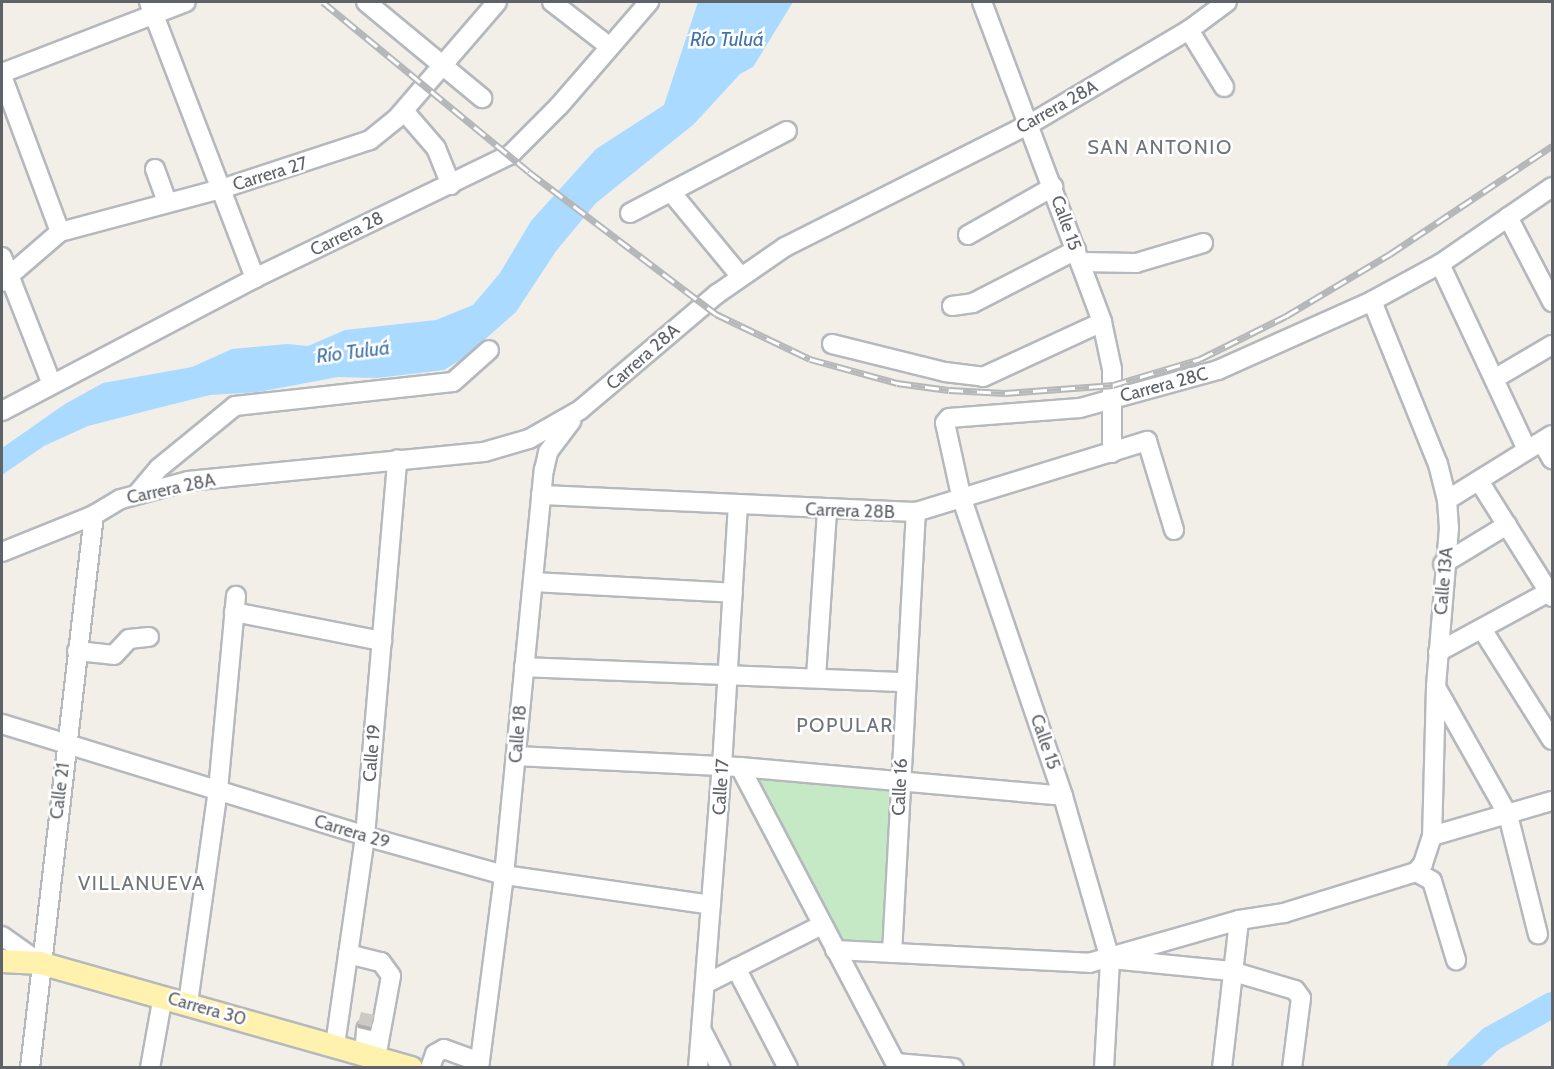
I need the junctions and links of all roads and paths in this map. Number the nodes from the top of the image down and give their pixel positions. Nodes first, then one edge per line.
1 (186, 2) edge
2 (366, 2) edge
3 (497, 2) edge
4 (552, 2) edge
5 (649, 2) edge
6 (982, 2) edge
7 (1227, 2) edge
8 (151, 8) edge
9 (1188, 30) junction
10 (610, 47) junction
11 (443, 64) junction
12 (2, 75) edge
13 (1224, 87) dead end
14 (482, 98) dead end
15 (404, 111) junction
16 (1030, 124) junction
17 (787, 130) dead end
18 (155, 169) dead end
19 (451, 185) junction
20 (1053, 187) junction
21 (1552, 187) edge
22 (221, 189) junction
23 (671, 192) junction
24 (167, 202) junction
25 (630, 213) dead end
26 (1508, 217) junction
27 (60, 232) junction
28 (968, 235) dead end
29 (1203, 243) dead end
30 (1078, 256) junction
31 (2, 257) edge
32 (1440, 264) junction
33 (741, 277) junction
34 (255, 278) junction
35 (5, 279) edge
36 (1372, 301) junction
37 (1552, 302) edge
38 (952, 306) dead end
39 (1102, 322) junction
40 (832, 344) dead end
41 (1552, 345) edge
42 (489, 350) dead end
43 (1494, 379) junction
44 (51, 382) junction
45 (1114, 399) junction
46 (580, 410) junction
47 (2, 411) edge
48 (945, 423) joint
49 (1540, 442) edge
50 (519, 443) junction
51 (1112, 453) junction
52 (397, 459) junction
53 (1552, 459) edge
54 (544, 470) junction
55 (1479, 481) junction
56 (137, 494) junction
57 (541, 495) junction
58 (962, 500) junction
59 (1447, 500) junction
60 (738, 506) junction
61 (827, 511) junction
62 (916, 512) junction
63 (94, 515) junction
64 (1507, 525) junction
65 (1174, 530) dead end
66 (2, 552) edge
67 (1443, 564) junction
68 (533, 582) junction
69 (733, 593) junction
70 (1551, 593) edge
71 (1482, 629) junction
72 (149, 637) dead end
73 (382, 641) junction
74 (77, 651) junction
75 (1438, 652) junction
76 (524, 667) junction
77 (728, 674) junction
78 (816, 677) junction
79 (904, 682) junction
80 (1436, 687) junction
81 (2, 724) edge
82 (1552, 740) edge
83 (65, 745) junction
84 (516, 756) junction
85 (731, 766) junction
86 (900, 782) junction
87 (218, 789) junction
88 (1063, 796) junction
89 (1552, 801) edge
90 (1508, 815) junction
91 (364, 836) junction
92 (1431, 836) junction
93 (1416, 872) junction
94 (504, 875) junction
95 (711, 905) junction
96 (1239, 920) junction
97 (822, 925) junction
98 (1538, 934) dead end
99 (2, 936) edge
100 (835, 950) junction
101 (892, 953) junction
102 (348, 954) junction
103 (1110, 959) junction
104 (1456, 960) dead end
105 (2, 961) edge
106 (40, 963) junction
107 (736, 968) junction
108 (1231, 971) junction
109 (705, 984) junction
110 (163, 996) junction
111 (188, 1003) junction
112 (339, 1020) junction
113 (701, 1029) junction
114 (335, 1046) junction
115 (370, 1056) junction
116 (480, 1065) edge
117 (897, 1065) edge
118 (30, 1068) edge
119 (150, 1068) edge
120 (411, 1068) edge
121 (430, 1068) edge
122 (698, 1068) edge
123 (721, 1068) edge
124 (788, 1068) edge
125 (954, 1068) edge
126 (1104, 1068) edge
127 (1222, 1068) edge
128 (1292, 1068) edge

1 - 8 street
2 - 11 street
3 - 11 street, Carrera 27
4 - 10 street
5 - 10 street, Carrera 28
6 - 16 street, Calle 15
7 - 9 street, Carrera 28A
8 - 12 street
8 - 22 street
9 - 13 street
9 - 16 street, Carrera 28A
10 - 19 street, Carrera 28
11 - 14 street
11 - 15 street, Carrera 27
12 - 27 street
15 - 19 street
15 - 22 street, Carrera 27
16 - 20 street, Calle 15
16 - 33 street, Carrera 28A
17 - 23 street
18 - 24 street
19 - 34 street, Carrera 28
20 - 28 street
20 - 30 street, Calle 15
21 - 26 street, Carrera 28C
22 - 24 street, Carrera 27
22 - 34 street
23 - 25 street
23 - 33 street
24 - 27 street, Carrera 27
26 - 32 street, Carrera 28C
26 - 37 street
27 - 35 street, Carrera 27
29 - 30 street
30 - 38 street
30 - 39 street, Calle 15
31 - 35 street
32 - 36 street, Carrera 28C
32 - 43 street
33 - 46 street, Carrera 28A
34 - 44 street, Carrera 28
35 - 44 street
36 - 45 street, Carrera 28C
36 - 59 street, Calle 13A
39 - 40 street
39 - 45 street, Calle 15
41 - 43 street
42 - 56 street
43 - 49 street
44 - 47 street, Carrera 28
45 - 48 street, Carrera 28C
45 - 51 street, Calle 15
46 - 50 street, Carrera 28A
46 - 54 street, Calle 18
48 - 58 street, Calle 15
49 - 53 street
49 - 55 street
50 - 52 street, Carrera 28A
50 - 54 street
51 - 58 street, Carrera 28B
51 - 65 street, Carrera 28B
52 - 56 street, Carrera 28A
52 - 73 street, Calle 19
54 - 57 street, Calle 18
55 - 59 street
55 - 64 street
56 - 63 street, Carrera 28A
57 - 60 street, Carrera 28B
57 - 68 street, Calle 18
58 - 62 street, Carrera 28B
58 - 88 street, Calle 15
59 - 67 street, Calle 13A
60 - 61 street, Carrera 28B
60 - 69 street, Calle 17
61 - 62 street, Carrera 28B
61 - 78 street
62 - 79 street, Calle 16
63 - 66 street, Carrera 28A
63 - 74 street, Calle 21
64 - 67 street
64 - 70 street
67 - 75 street, Calle 13A
68 - 69 street
68 - 76 street, Calle 18
69 - 77 street, Calle 17
70 - 71 street
71 - 75 street
71 - 82 street
72 - 74 street
73 - 87 street
73 - 91 street, Calle 19
74 - 83 street, Calle 21
75 - 80 street, Calle 13A
76 - 77 street
76 - 84 street, Calle 18
77 - 78 street
77 - 85 street, Calle 17
78 - 79 street
79 - 86 street, Calle 16
80 - 90 street
80 - 92 street, Calle 13A
81 - 83 street, Carrera 29
83 - 87 street, Carrera 29
83 - 106 street, Calle 21
84 - 85 street
84 - 94 street, Calle 18
85 - 86 street
85 - 95 street, Calle 17
85 - 97 street
86 - 88 street
86 - 101 street, Calle 16
87 - 91 street, Carrera 29
87 - 111 street
88 - 103 street, Calle 15
89 - 90 street
90 - 92 street
90 - 98 street
91 - 94 street, Carrera 29
91 - 102 street, Calle 19
92 - 93 street, Calle 13A
93 - 96 street
93 - 104 street
94 - 95 street, Carrera 29
94 - 116 street, Calle 18
95 - 109 street, Calle 17
96 - 103 street
96 - 108 street
97 - 100 street
97 - 107 street
99 - 106 street
100 - 101 street
100 - 117 street
101 - 103 street
102 - 112 street, Calle 19
102 - 115 street
103 - 108 street
103 - 126 street, Calle 15
105 - 106 main road, Carrera 30
106 - 110 main road, Carrera 30
106 - 118 street, Calle 21
107 - 109 street
107 - 124 street
108 - 127 street
108 - 128 street
109 - 113 street, Calle 17
110 - 111 main road, Carrera 30
110 - 119 street
111 - 114 main road, Carrera 30
112 - 114 street, Calle 19
112 - 115 street
113 - 122 street, Calle 17
113 - 123 street
114 - 115 main road, Carrera 30
115 - 120 main road, Carrera 30
116 - 121 street
117 - 125 street

